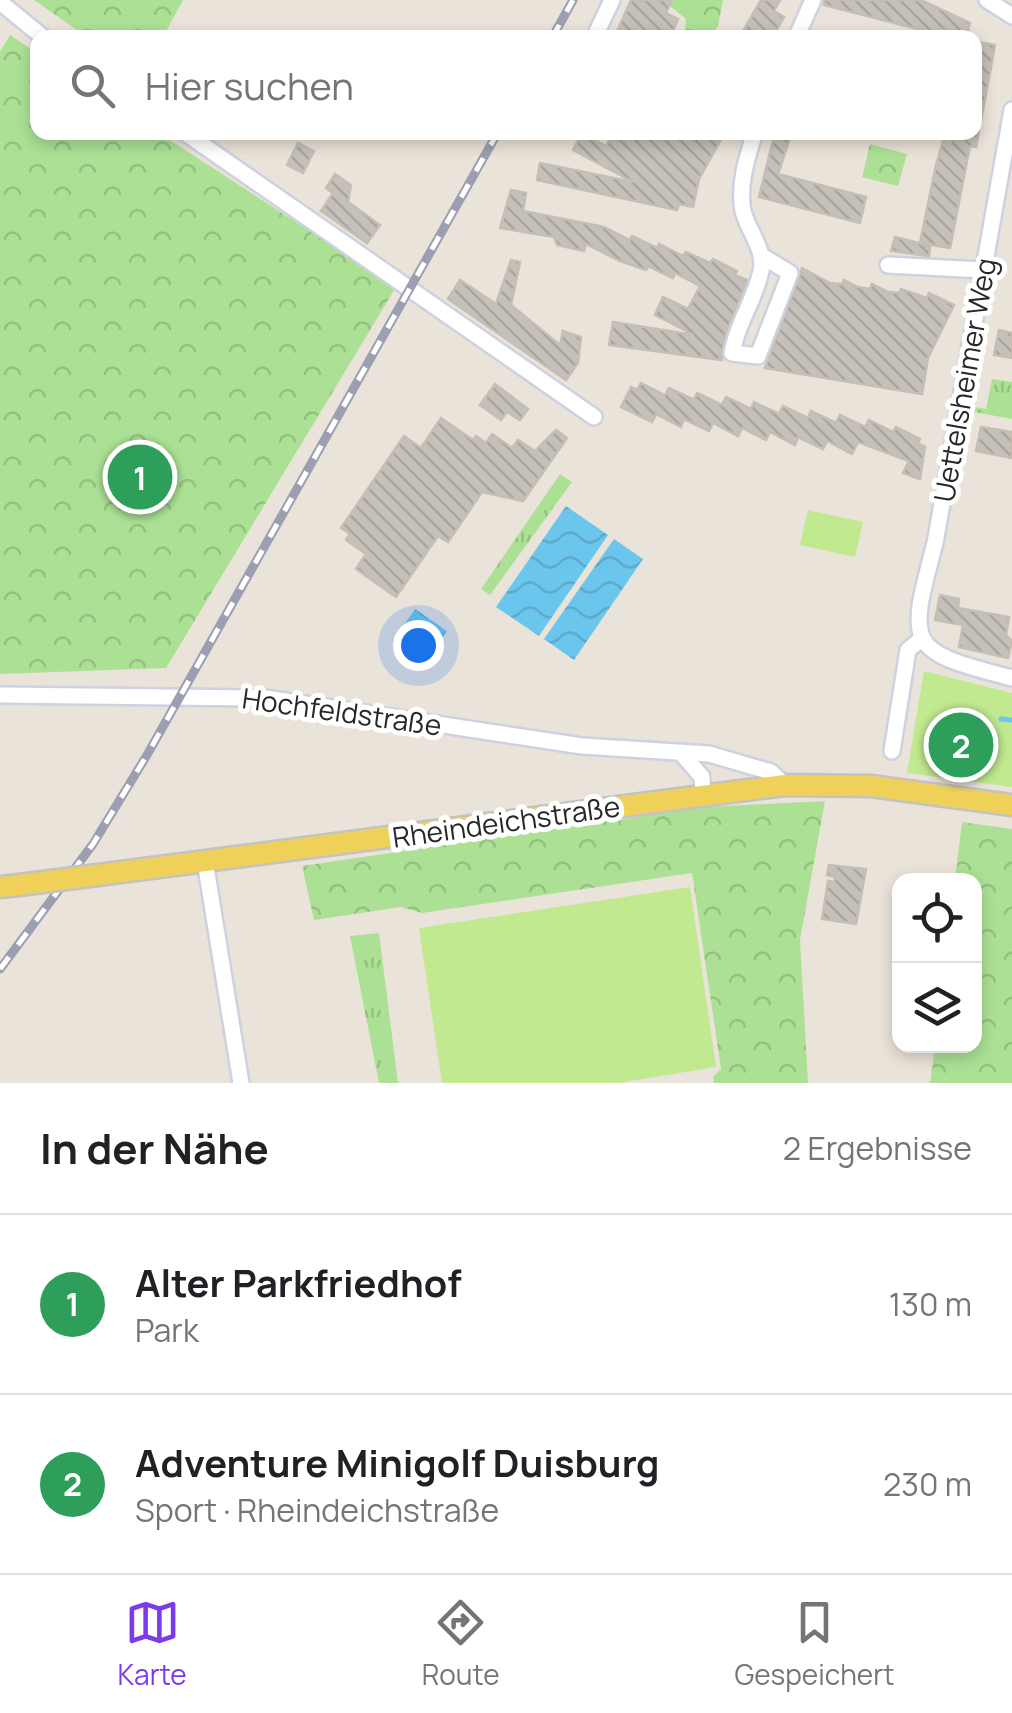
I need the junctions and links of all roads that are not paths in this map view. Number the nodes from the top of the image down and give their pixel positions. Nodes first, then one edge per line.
1 (612, 0) edge
2 (813, 0) edge
3 (987, 0) edge
4 (0, 2) edge
5 (1012, 16) edge
6 (34, 30) edge
7 (598, 30) edge
8 (800, 30) edge
9 (1012, 110) edge
10 (202, 140) edge
11 (754, 140) edge
12 (762, 256) junction
13 (888, 265) dead end
14 (982, 270) junction
15 (594, 417) dead end
16 (923, 644) junction
17 (1012, 678) edge
18 (0, 695) edge
19 (892, 751) dead end
20 (682, 754) junction
21 (785, 785) junction
22 (703, 794) junction
23 (1012, 805) edge
24 (205, 861) junction
25 (10, 886) edge
26 (241, 1083) edge

1 - 7 street
2 - 8 street
3 - 5 street
4 - 6 street
9 - 14 street, Uettelsheimer Weg
10 - 15 street
11 - 12 street
12 - 12 street
13 - 14 street
14 - 16 street, Uettelsheimer Weg
16 - 17 street
16 - 19 street, Uettelsheimer Weg
18 - 20 street, Hochfeldstraße
20 - 21 street, Hochfeldstraße
20 - 22 street
21 - 22 main road, Rheindeichstraße
21 - 23 main road, Rheindeichstraße
22 - 24 main road, Rheindeichstraße
24 - 25 main road, Rheindeichstraße, bridge
24 - 26 street

